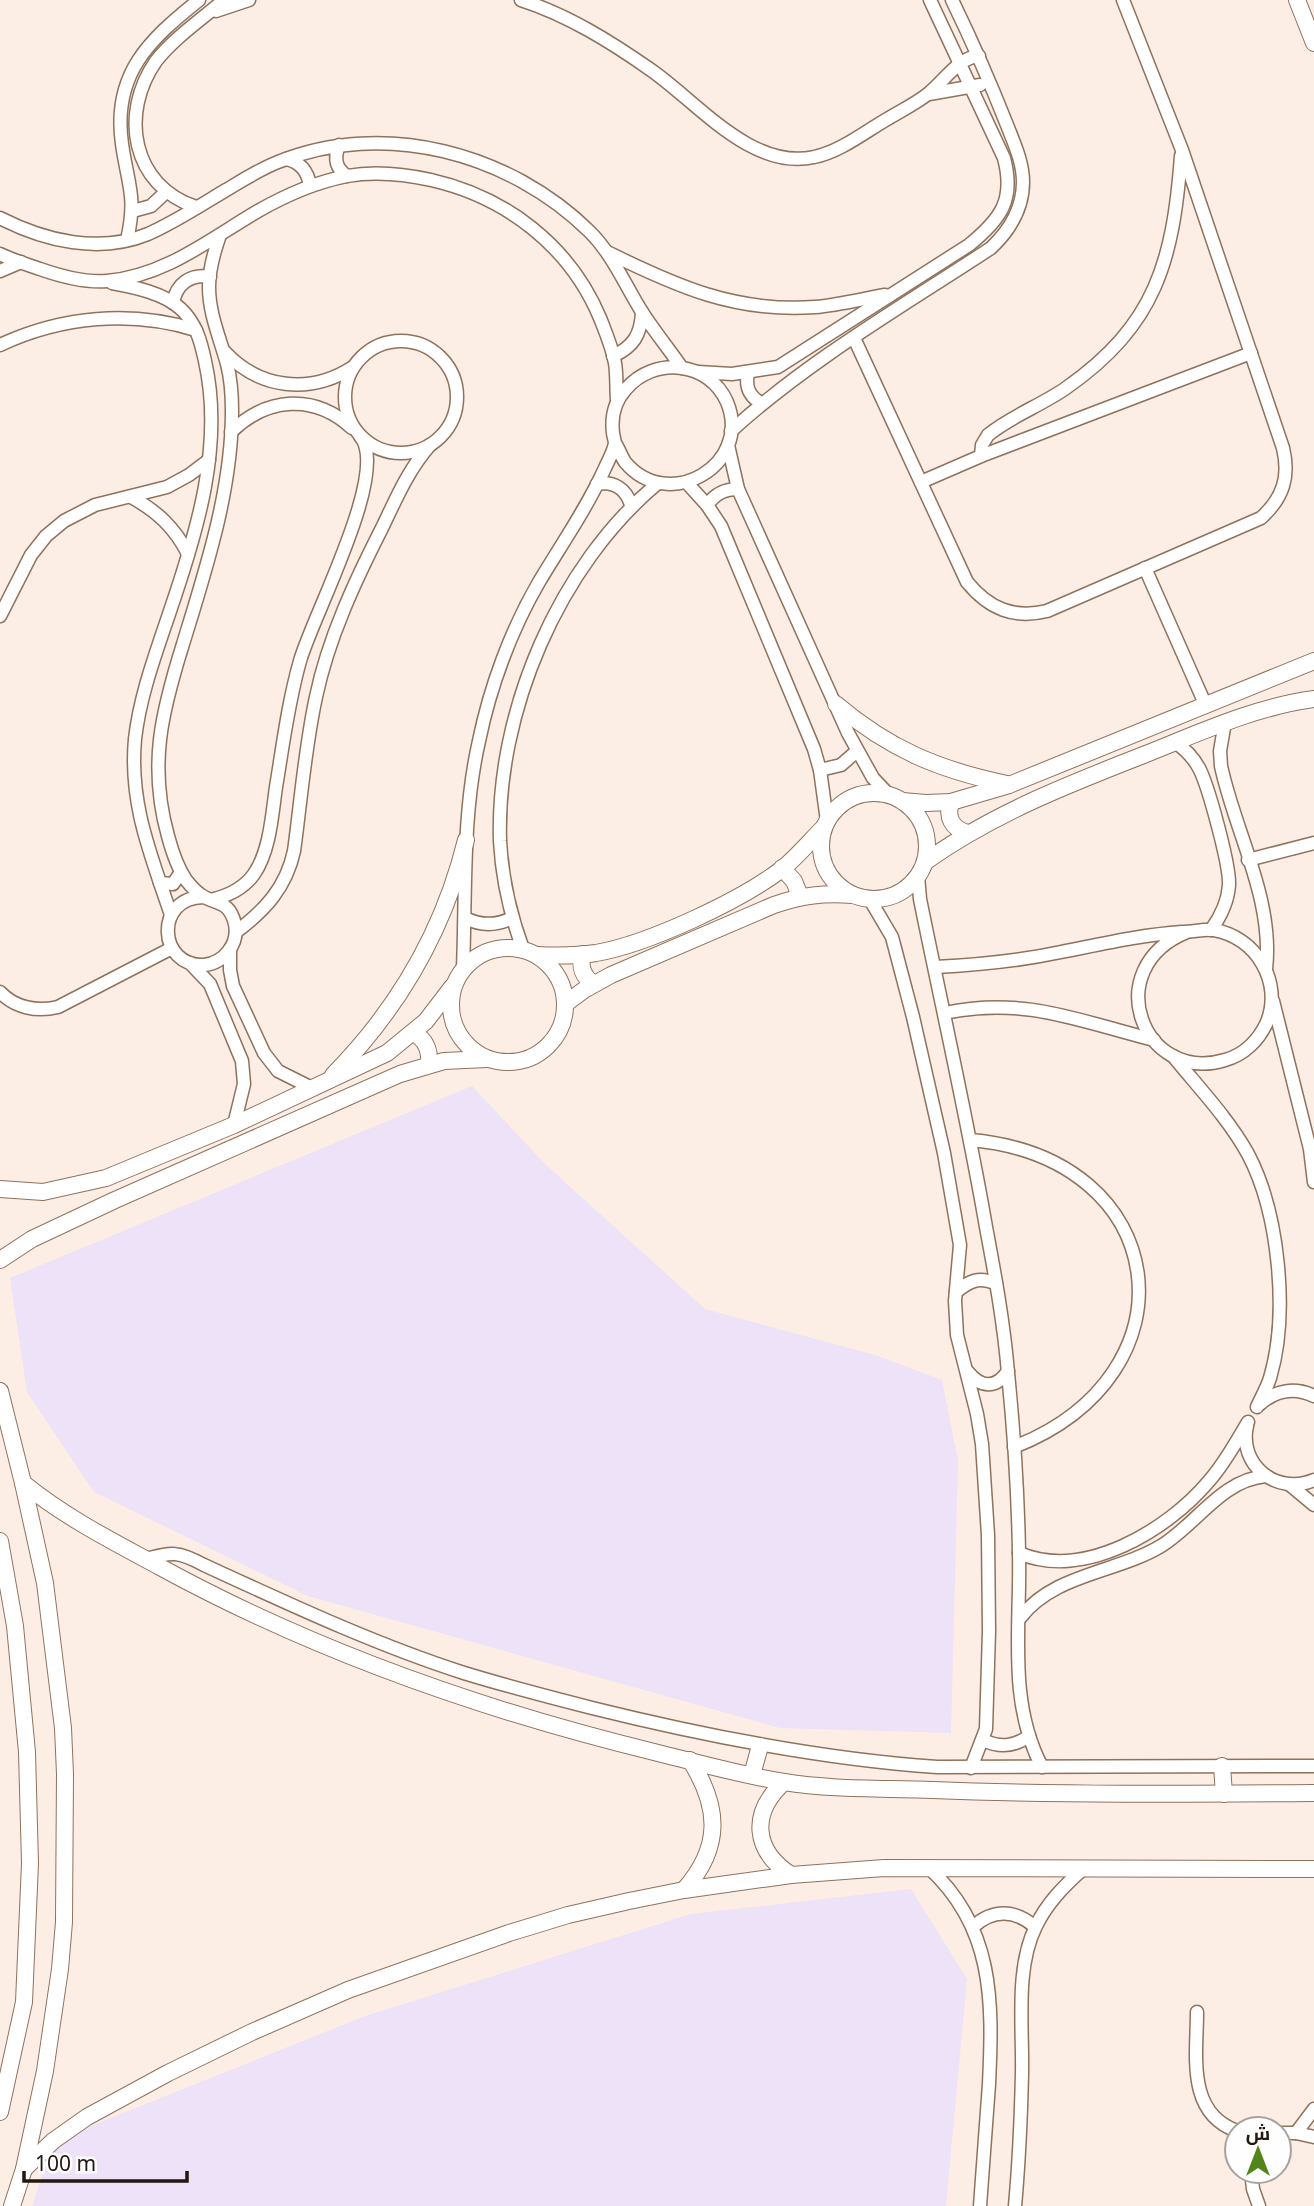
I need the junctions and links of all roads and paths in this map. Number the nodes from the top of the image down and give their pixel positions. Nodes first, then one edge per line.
1 (199, 0) edge
2 (224, 0) edge
3 (249, 0) edge
4 (521, 0) edge
5 (930, 0) edge
6 (952, 0) edge
7 (1123, 0) edge
8 (1297, 0) edge
9 (209, 13) junction
10 (1314, 43) edge
11 (979, 56) junction
12 (961, 64) junction
13 (989, 79) junction
14 (972, 88) junction
15 (928, 94) junction
16 (338, 145) junction
17 (1181, 150) junction
18 (286, 159) junction
19 (347, 176) junction
20 (310, 186) junction
21 (166, 192) junction
22 (197, 207) junction
23 (133, 211) junction
24 (0, 218) edge
25 (220, 235) junction
26 (127, 240) junction
27 (607, 253) junction
28 (0, 254) edge
29 (21, 262) junction
30 (0, 271) edge
31 (210, 277) junction
32 (105, 281) junction
33 (892, 294) junction
34 (173, 303) junction
35 (642, 312) junction
36 (196, 330) junction
37 (855, 338) junction
38 (0, 345) edge
39 (222, 348) junction
40 (1251, 353) junction
41 (613, 356) junction
42 (353, 367) junction
43 (682, 368) junction
44 (696, 372) junction
45 (748, 373) junction
46 (617, 400) junction
47 (761, 403) junction
48 (231, 432) junction
49 (357, 433) junction
50 (730, 437) junction
51 (615, 443) junction
52 (430, 445) junction
53 (981, 456) junction
54 (209, 460) junction
55 (687, 482) junction
56 (921, 482) junction
57 (658, 483) junction
58 (597, 484) junction
59 (738, 489) junction
60 (131, 497) junction
61 (631, 505) junction
62 (707, 505) junction
63 (188, 554) junction
64 (1145, 568) junction
65 (0, 616) edge
66 (1314, 661) edge
67 (1314, 699) edge
68 (836, 704) junction
69 (1206, 706) junction
70 (1225, 722) junction
71 (1175, 742) junction
72 (857, 751) junction
73 (820, 770) junction
74 (1009, 785) junction
75 (896, 798) junction
76 (951, 802) junction
77 (826, 823) junction
78 (968, 833) junction
79 (466, 840) junction
80 (1314, 843) edge
81 (1248, 860) junction
82 (782, 869) junction
83 (921, 869) junction
84 (181, 872) junction
85 (160, 883) junction
86 (800, 896) junction
87 (862, 897) junction
88 (209, 898) junction
89 (171, 915) junction
90 (465, 918) junction
91 (512, 918) junction
92 (1211, 930) junction
93 (236, 932) junction
94 (1186, 932) junction
95 (172, 948) junction
96 (230, 949) junction
97 (530, 952) junction
98 (583, 954) junction
99 (190, 963) junction
100 (934, 967) junction
101 (463, 968) junction
102 (1266, 969) junction
103 (594, 984) junction
104 (452, 987) junction
105 (0, 992) edge
106 (1272, 996) junction
107 (565, 1004) junction
108 (945, 1013) junction
109 (414, 1033) junction
110 (1154, 1040) junction
111 (1173, 1056) junction
112 (488, 1059) junction
113 (429, 1064) junction
114 (329, 1080) junction
115 (310, 1087) junction
116 (234, 1125) junction
117 (971, 1140) junction
118 (1312, 1148) edge
119 (106, 1178) junction
120 (1314, 1182) edge
121 (0, 1189) edge
122 (115, 1200) junction
123 (0, 1260) edge
124 (996, 1284) junction
125 (956, 1292) junction
126 (966, 1369) junction
127 (1008, 1371) junction
128 (0, 1391) edge
129 (1314, 1396) edge
130 (1257, 1407) junction
131 (1248, 1422) junction
132 (1014, 1447) junction
133 (1266, 1476) junction
134 (1314, 1480) edge
135 (23, 1483) junction
136 (1290, 1485) junction
137 (1314, 1505) edge
138 (0, 1541) edge
139 (1019, 1553) junction
140 (145, 1559) junction
141 (1020, 1618) junction
142 (1029, 1736) junction
143 (983, 1740) junction
144 (760, 1746) junction
145 (1314, 1756) edge
146 (690, 1760) junction
147 (1222, 1766) junction
148 (1298, 1766) junction
149 (1314, 1766) edge
150 (1042, 1767) junction
151 (971, 1768) junction
152 (752, 1775) junction
153 (784, 1782) junction
154 (1314, 1793) edge
155 (1224, 1794) junction
156 (928, 1867) junction
157 (1083, 1869) junction
158 (1313, 1871) edge
159 (791, 1875) junction
160 (684, 1890) junction
161 (973, 1927) junction
162 (1035, 1927) junction
163 (1198, 2012) dead end
164 (1314, 2109) edge
165 (0, 2112) edge
166 (1223, 2124) edge
167 (1296, 2133) joint
168 (1314, 2137) edge
169 (24, 2169) junction
170 (1253, 2185) edge
171 (12, 2206) edge
172 (980, 2206) edge
173 (1015, 2206) edge
174 (1259, 2206) edge

1 - 23 street
2 - 9 street
3 - 9 street
4 - 15 street
5 - 12 street
6 - 11 street
7 - 17 street
8 - 10 street
9 - 21 street
11 - 12 street
11 - 13 street
12 - 14 street
12 - 15 street
13 - 14 street
13 - 37 street
14 - 15 street
14 - 33 street
16 - 18 street
16 - 19 street
16 - 27 street
17 - 40 street
17 - 53 street
18 - 20 street
18 - 22 street
19 - 20 street
19 - 41 street
20 - 25 street
21 - 22 street
21 - 23 street
22 - 26 street
23 - 26 street
24 - 26 street
25 - 31 street
25 - 32 street
27 - 33 street
27 - 35 street
28 - 29 street
29 - 30 street
29 - 32 street
31 - 34 street
31 - 39 street
32 - 34 street
33 - 45 street
34 - 36 street
35 - 41 street
35 - 43 street
36 - 38 street
36 - 54 street
37 - 47 street
37 - 56 street
39 - 42 street
39 - 48 street
40 - 53 street
40 - 64 street
41 - 46 street
42 - 49 street
42 - 52 street
43 - 44 street
43 - 46 street
44 - 45 street
44 - 50 street
45 - 47 street
46 - 51 street
47 - 50 street
48 - 49 street
48 - 84 street
49 - 52 street
49 - 88 street
50 - 55 street
50 - 59 street
51 - 57 street
51 - 58 street
52 - 93 street
53 - 56 street
54 - 60 street
54 - 63 street
55 - 57 street
55 - 62 street
56 - 64 street
57 - 61 street
58 - 61 street
58 - 79 street
59 - 62 street
59 - 68 street
60 - 63 street
60 - 65 street
61 - 91 street
62 - 73 street
63 - 85 street
64 - 69 street
66 - 69 street
67 - 70 street
68 - 72 street
68 - 74 street
69 - 74 street
70 - 71 street
70 - 81 street
71 - 78 street
71 - 92 street
72 - 73 street
72 - 75 street
73 - 77 street
74 - 76 street
75 - 76 street
75 - 77 street
75 - 83 street
76 - 78 street
77 - 82 street
77 - 87 street
78 - 83 street
79 - 90 street
79 - 114 street
80 - 81 street
81 - 102 street
82 - 86 street
82 - 98 street
83 - 87 street
83 - 100 street
84 - 85 street
84 - 88 street
85 - 89 street
86 - 87 street
86 - 103 street
87 - 125 street
88 - 89 street
88 - 93 street
89 - 95 street
90 - 91 street
90 - 101 street
91 - 97 street
92 - 94 street
92 - 102 street
93 - 96 street
94 - 100 street
94 - 110 street
95 - 99 street
95 - 105 street
96 - 99 street
96 - 115 street
97 - 98 street
97 - 101 street
97 - 107 street
98 - 103 street
99 - 116 street
100 - 108 street
101 - 104 street
102 - 106 street
103 - 107 street
104 - 109 street
104 - 112 street
106 - 111 street
106 - 118 street
107 - 112 street
108 - 110 street
108 - 117 street
109 - 113 street
109 - 114 street
110 - 111 street
111 - 130 street
112 - 113 street
113 - 122 street
114 - 115 street
115 - 116 street
116 - 119 street
117 - 124 street
117 - 132 street
118 - 120 street
119 - 121 street
119 - 122 street
122 - 123 street
124 - 125 street
124 - 127 street
125 - 126 street
126 - 127 street
126 - 143 street
127 - 132 street
128 - 135 street
129 - 130 street
130 - 131 street
131 - 133 street
131 - 139 street
132 - 139 street
133 - 136 street
133 - 141 street
134 - 136 street
135 - 140 street
135 - 169 street
136 - 137 street
138 - 165 street
139 - 141 street
140 - 144 street
140 - 146 street
141 - 142 street
142 - 143 street
142 - 150 street
143 - 151 street
144 - 151 street
144 - 152 street
145 - 148 street
146 - 152 street
146 - 160 street
147 - 148 street
147 - 150 street
147 - 155 street
148 - 149 street
150 - 151 street
152 - 153 street
153 - 155 street
153 - 159 street
154 - 155 street
156 - 157 street
156 - 159 street
156 - 161 street
157 - 158 street
157 - 162 street
159 - 160 street
160 - 169 street
161 - 162 street
161 - 172 street
162 - 173 street
163 - 166 street
164 - 167 street
167 - 168 street
169 - 171 street
170 - 174 street

